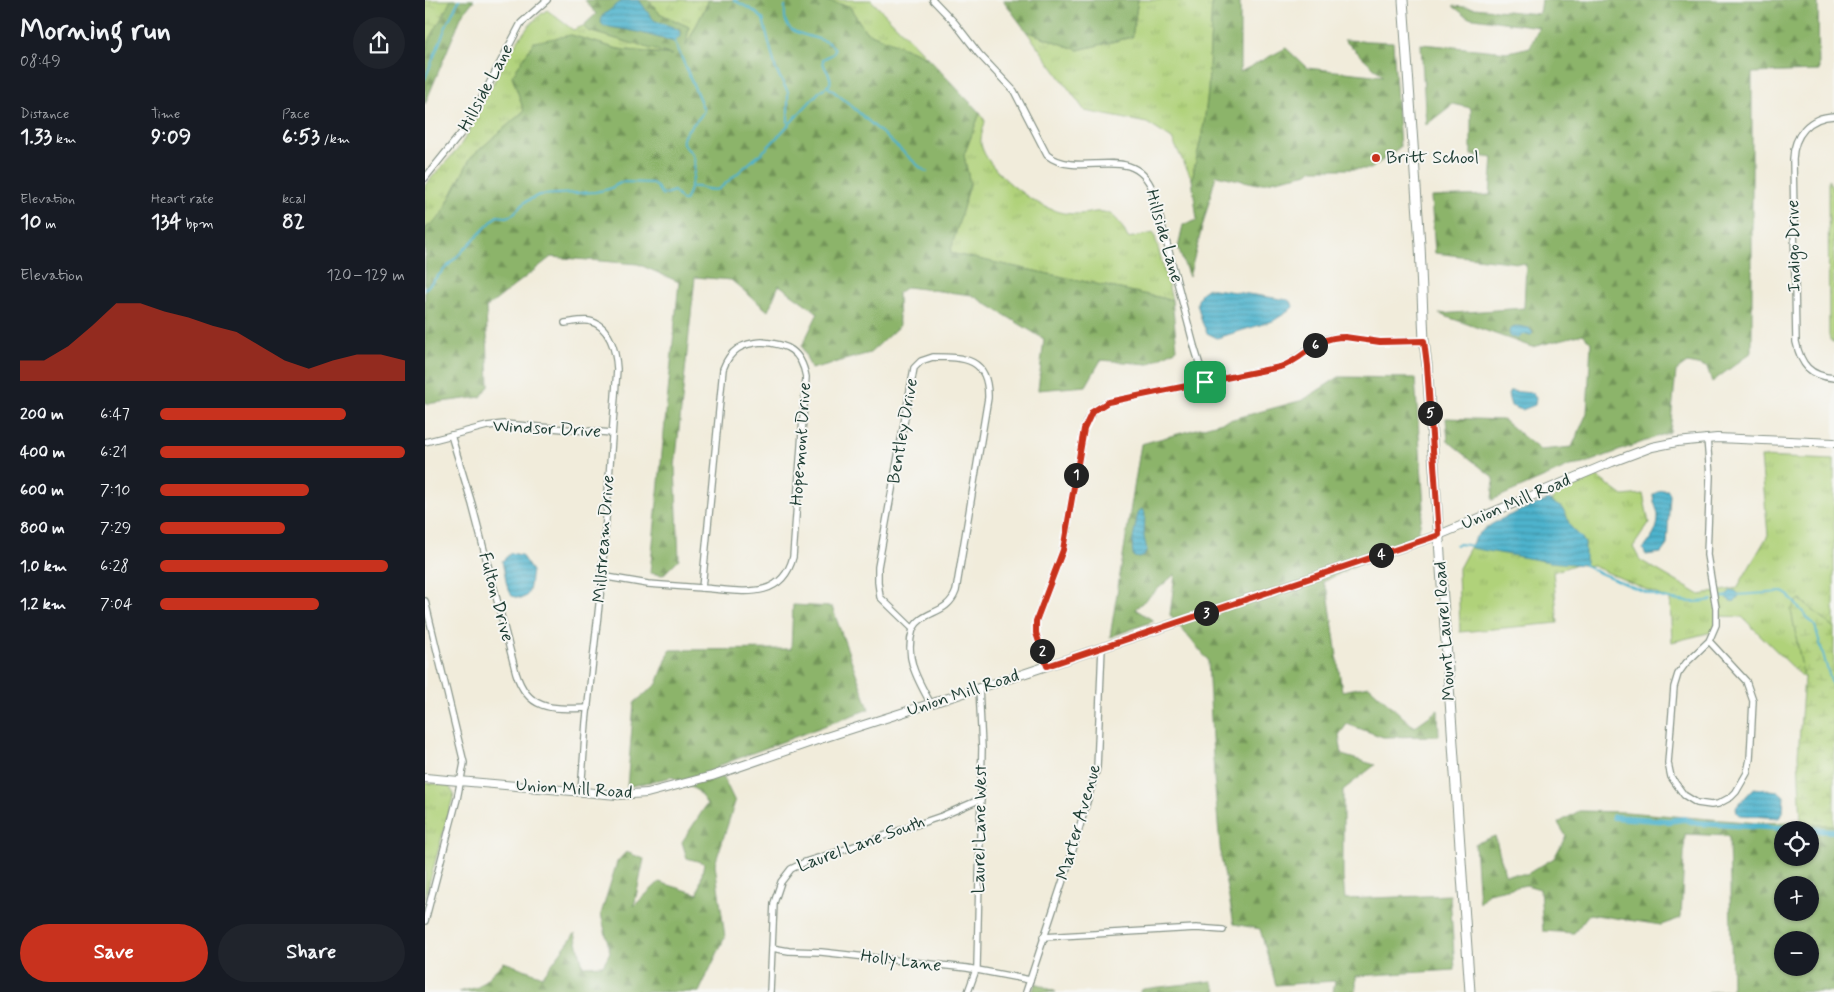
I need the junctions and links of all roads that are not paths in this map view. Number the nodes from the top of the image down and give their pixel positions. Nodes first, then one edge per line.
1 (547, 0) edge
2 (933, 0) edge
3 (1403, 0) edge
4 (1834, 116) edge
5 (425, 178) edge
6 (565, 323) dead end
7 (1424, 341) junction
8 (1834, 378) edge
9 (1205, 382) junction
10 (612, 433) junction
11 (451, 435) junction
12 (1707, 438) junction
13 (425, 442) edge
14 (1834, 443) edge
15 (1439, 535) junction
16 (601, 576) junction
17 (703, 588) junction
18 (425, 600) edge
19 (913, 629) junction
20 (1709, 641) junction
21 (1102, 647) junction
22 (1047, 666) junction
23 (979, 687) junction
24 (931, 704) junction
25 (588, 708) junction
26 (425, 778) edge
27 (461, 781) junction
28 (581, 792) junction
29 (981, 798) junction
30 (425, 921) edge
31 (1223, 930) dead end
32 (1043, 937) junction
33 (772, 948) junction
34 (976, 971) junction
35 (1030, 980) junction
36 (770, 992) edge
37 (969, 992) edge
38 (1026, 992) edge
39 (1471, 992) edge

1 - 5 street, Hillside Lane
2 - 9 street, Hillside Lane
3 - 7 main road, Mount Laurel Road
4 - 8 street, Indigo Drive
6 - 10 street, Millstream Drive
7 - 9 street
7 - 15 main road, Mount Laurel Road
9 - 22 street
10 - 11 street, Windsor Drive
10 - 16 street, Millstream Drive
11 - 13 street, Windsor Drive
11 - 25 street, Fulton Drive
12 - 14 street, Union Mill Road
12 - 15 street, Union Mill Road
12 - 20 street
15 - 21 street, Union Mill Road
15 - 39 main road, Mount Laurel Road
16 - 17 street, Hopemont Drive
16 - 25 street, Millstream Drive
17 - 17 street, Hopemont Drive
18 - 27 street
19 - 19 street, Bentley Drive
19 - 24 street
20 - 20 street
21 - 22 street, Union Mill Road
21 - 32 street, Marter Avenue
22 - 23 street, Union Mill Road
23 - 24 street, Union Mill Road
23 - 29 street, Laurel Lane West
24 - 28 street, Union Mill Road
25 - 28 street, Millstream Drive
26 - 27 street, Union Mill Road
27 - 28 street, Union Mill Road
27 - 30 street
29 - 33 street, Laurel Lane South
29 - 34 street, Laurel Lane West
31 - 32 street
32 - 35 street, Marter Avenue
33 - 34 street, Holly Lane
33 - 36 street, Laurel Lane South
34 - 35 street, Holly Lane
34 - 37 street, Laurel Lane West
35 - 38 street, Marter Avenue

